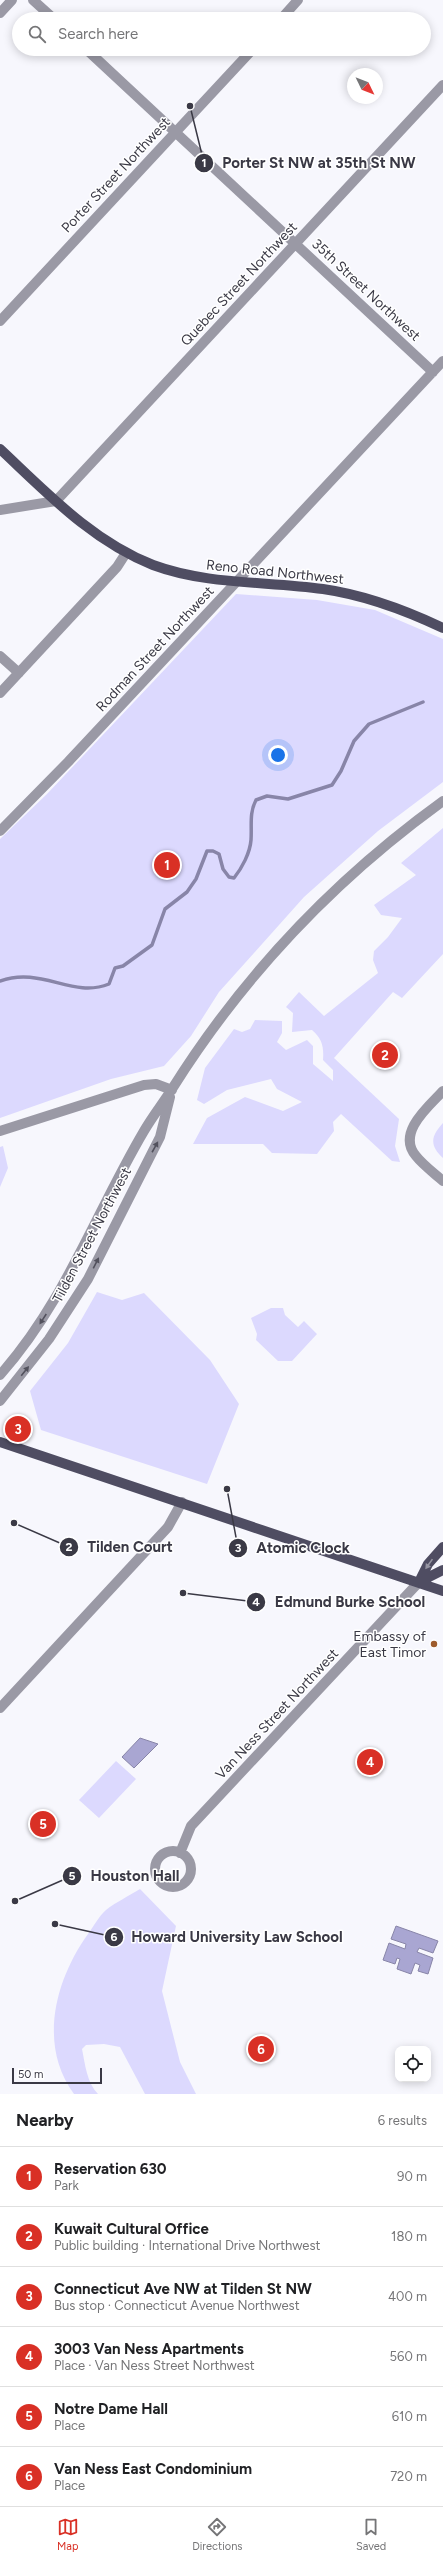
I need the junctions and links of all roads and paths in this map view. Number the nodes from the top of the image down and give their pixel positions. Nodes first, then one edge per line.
1 (12, 0) edge
2 (33, 0) edge
3 (298, 0) edge
4 (46, 12) edge
5 (287, 12) edge
6 (0, 13) edge
7 (94, 56) edge
8 (247, 56) edge
9 (443, 85) edge
10 (176, 132) junction
11 (296, 244) junction
12 (0, 321) edge
13 (443, 361) edge
14 (433, 372) junction
15 (0, 449) edge
16 (56, 501) junction
17 (0, 510) edge
18 (126, 553) junction
19 (236, 582) junction
20 (443, 628) edge
21 (0, 656) edge
22 (19, 673) junction
23 (0, 693) edge
24 (443, 801) edge
25 (0, 830) edge
26 (172, 1090) junction
27 (443, 1091) edge
28 (0, 1131) edge
29 (443, 1182) edge
30 (66, 1281) junction
31 (81, 1290) junction
32 (0, 1375) edge
33 (0, 1401) edge
34 (0, 1442) edge
35 (182, 1502) junction
36 (443, 1547) edge
37 (443, 1570) edge
38 (419, 1582) junction
39 (443, 1590) edge
40 (0, 1708) edge
41 (180, 1853) dead end

1 - 6 street
2 - 4 street
3 - 5 street
7 - 10 street, 35th Street Northwest
8 - 10 street, Porter Street Northwest
9 - 11 street, Quebec Street Northwest
10 - 11 street, 35th Street Northwest
10 - 12 street, Porter Street Northwest
11 - 14 street, 35th Street Northwest
11 - 16 street, Quebec Street Northwest
13 - 14 street, Rodman Street Northwest
14 - 19 street, Rodman Street Northwest
15 - 16 main road, Reno Road Northwest
16 - 17 street
16 - 18 main road, Reno Road Northwest
18 - 19 main road, Reno Road Northwest
18 - 22 street
19 - 20 main road, Reno Road Northwest
19 - 25 street, Rodman Street Northwest
21 - 22 street
22 - 23 street
24 - 26 street, Tilden Street Northwest
26 - 28 street
26 - 30 street, Tilden Street Northwest
31 -> 26 street, Tilden Street Northwest
27 - 29 street
30 - 31 street
30 -> 32 street, Tilden Street Northwest
33 -> 31 street, Tilden Street Northwest
34 - 35 main road
35 - 38 main road
35 - 40 street
36 -> 38 main road, Van Ness Street Northwest
37 - 38 main road, Van Ness Street Northwest
38 - 39 main road
38 - 41 street, Van Ness Street Northwest

